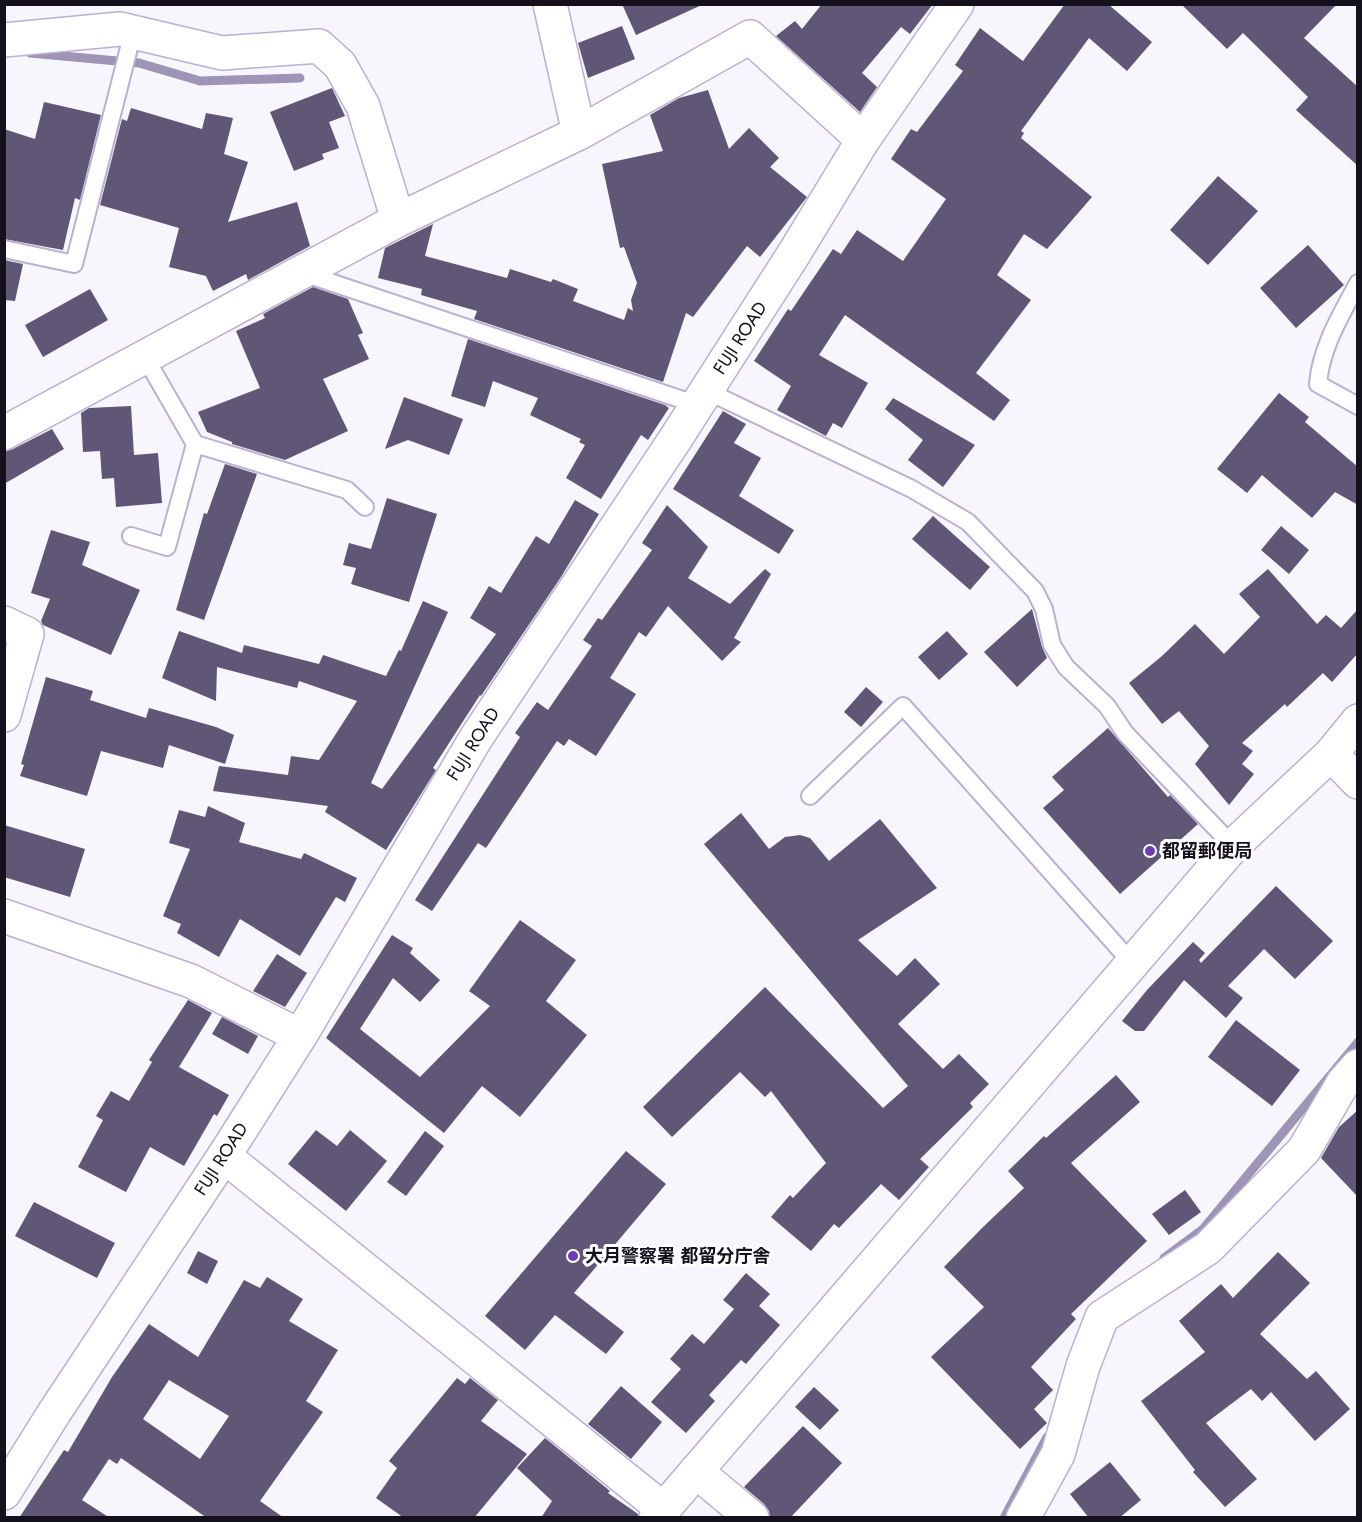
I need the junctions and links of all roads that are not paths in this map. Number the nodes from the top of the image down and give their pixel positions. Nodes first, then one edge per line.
1 (550, 4) edge
2 (957, 4) edge
3 (133, 32) junction
4 (4, 40) edge
5 (579, 133) junction
6 (863, 140) junction
7 (398, 220) junction
8 (4, 249) edge
9 (300, 272) junction
10 (1358, 282) edge
11 (145, 357) junction
12 (702, 398) junction
13 (1358, 406) edge
14 (4, 433) edge
15 (195, 444) junction
16 (365, 507) dead end
17 (131, 537) dead end
18 (4, 623) edge
19 (4, 715) edge
20 (1358, 721) edge
21 (1330, 754) junction
22 (1358, 782) edge
23 (810, 796) dead end
24 (1233, 846) junction
25 (4, 916) edge
26 (1132, 963) junction
27 (300, 1036) junction
28 (1358, 1066) edge
29 (224, 1156) junction
30 (696, 1471) junction
31 (4, 1493) edge
32 (660, 1513) edge
33 (752, 1518) edge
34 (1023, 1518) edge

1 - 5 main road
2 - 6 main road, FUJI ROAD
3 - 4 main road
3 - 7 main road
3 - 8 lane
5 - 6 main road
5 - 7 main road
6 - 12 main road, FUJI ROAD
7 - 9 main road
9 - 11 main road
9 - 12 lane
10 - 13 lane
11 - 14 main road
11 - 15 lane
12 - 24 lane
12 - 27 main road, FUJI ROAD
15 - 16 lane
15 - 17 lane
18 - 19 main road
20 - 21 main road
21 - 22 main road
21 - 24 main road
23 - 26 lane
24 - 26 main road
25 - 27 main road
26 - 30 main road
27 - 29 main road, FUJI ROAD
28 - 34 main road
29 - 31 main road, FUJI ROAD
29 - 32 main road
30 - 32 main road
30 - 33 main road

